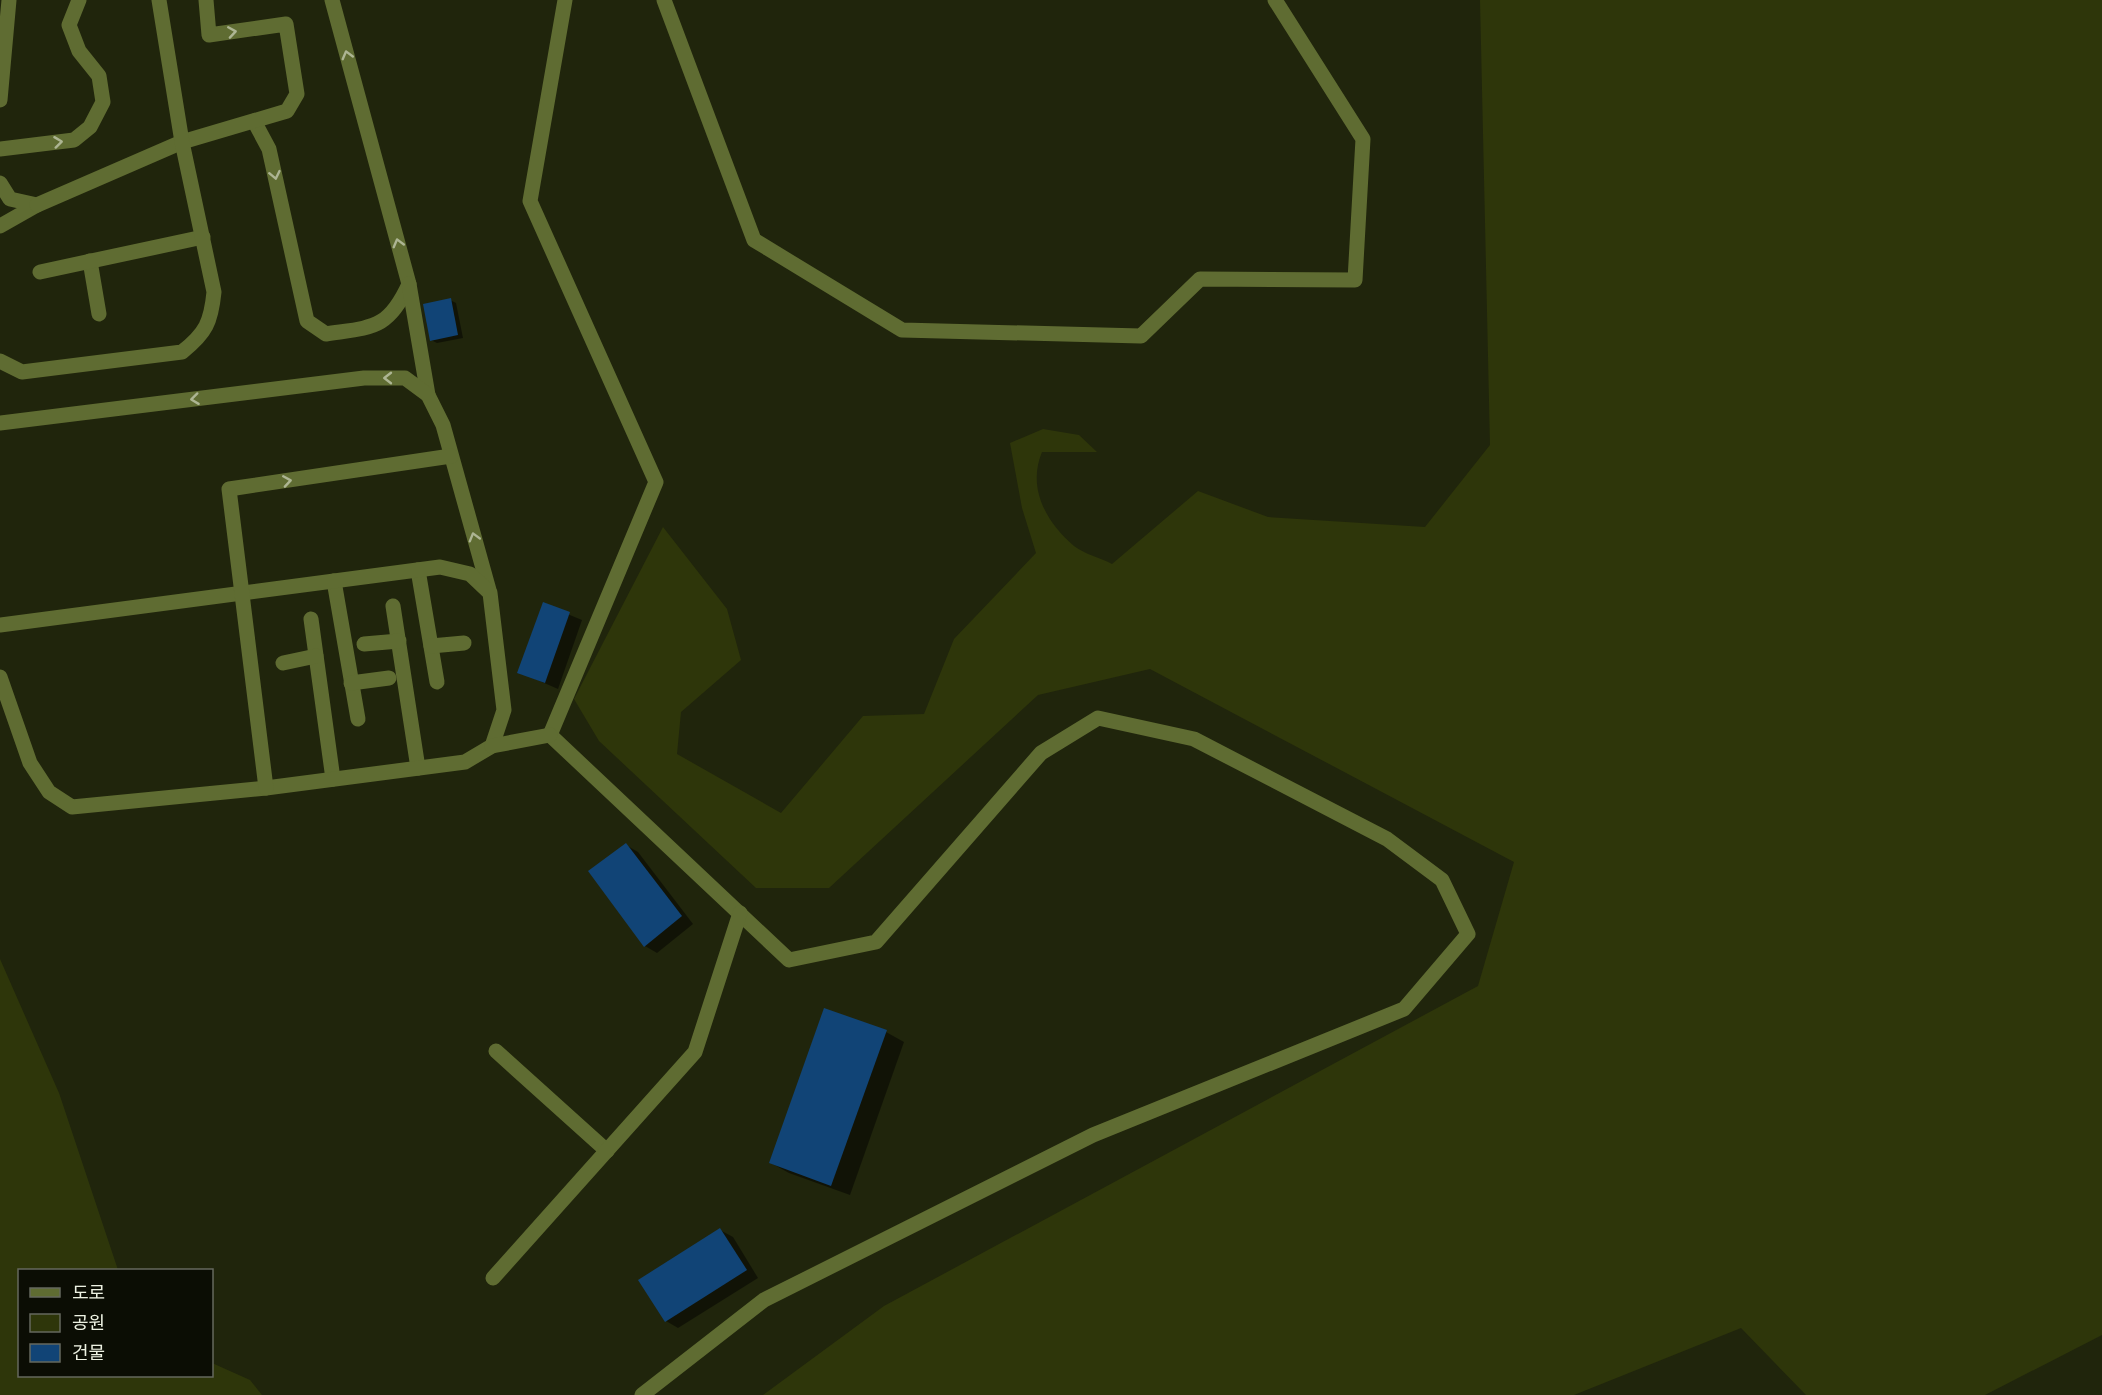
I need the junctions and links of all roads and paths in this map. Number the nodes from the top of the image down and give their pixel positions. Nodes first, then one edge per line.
1 (9, 0) edge
2 (79, 0) edge
3 (206, 0) edge
4 (332, 0) edge
5 (565, 0) edge
6 (664, 0) edge
7 (1275, 0) edge
8 (158, 2) edge
9 (0, 100) edge
10 (254, 121) junction
11 (182, 142) junction
12 (0, 149) edge
13 (0, 183) edge
14 (37, 205) junction
15 (0, 226) edge
16 (203, 237) junction
17 (90, 261) junction
18 (40, 272) dead end
19 (409, 284) junction
20 (99, 314) dead end
21 (0, 361) edge
22 (428, 395) junction
23 (0, 423) edge
24 (451, 456) junction
25 (418, 570) junction
26 (334, 581) junction
27 (242, 593) junction
28 (490, 593) junction
29 (393, 606) dead end
30 (311, 620) dead end
31 (0, 625) edge
32 (399, 641) junction
33 (364, 644) dead end
34 (464, 644) dead end
35 (430, 646) junction
36 (316, 657) junction
37 (283, 663) dead end
38 (0, 677) edge
39 (389, 678) dead end
40 (437, 682) dead end
41 (351, 683) junction
42 (358, 719) dead end
43 (550, 735) junction
44 (492, 746) junction
45 (418, 768) junction
46 (333, 779) junction
47 (266, 788) junction
48 (740, 913) junction
49 (496, 1052) dead end
50 (607, 1151) junction
51 (493, 1278) dead end
52 (642, 1395) edge

1 - 9 street
12 -> 2 street
3 -> 10 street
19 -> 4 street
5 - 43 street
6 - 7 street
8 - 11 street
10 - 11 street
10 -> 19 street
11 - 14 street
11 - 16 street
13 - 14 street
14 - 15 street
16 - 17 street
16 - 21 street
17 - 18 street
17 - 20 street
19 - 22 street
22 -> 23 street
22 - 24 street
27 -> 24 street
28 -> 24 street
25 - 26 street
25 - 28 street
25 - 35 street
26 - 27 street
26 - 41 street
27 - 31 street
27 - 47 street
28 - 44 street
29 - 32 street
30 - 36 street
32 - 33 street
32 - 45 street
34 - 35 street
35 - 40 street
36 - 37 street
36 - 46 street
38 - 47 street
39 - 41 street
41 - 42 street
43 - 44 street
43 - 48 street
44 - 45 street
45 - 46 street
46 - 47 street
48 - 50 street
48 - 52 street
49 - 50 street
50 - 51 street

